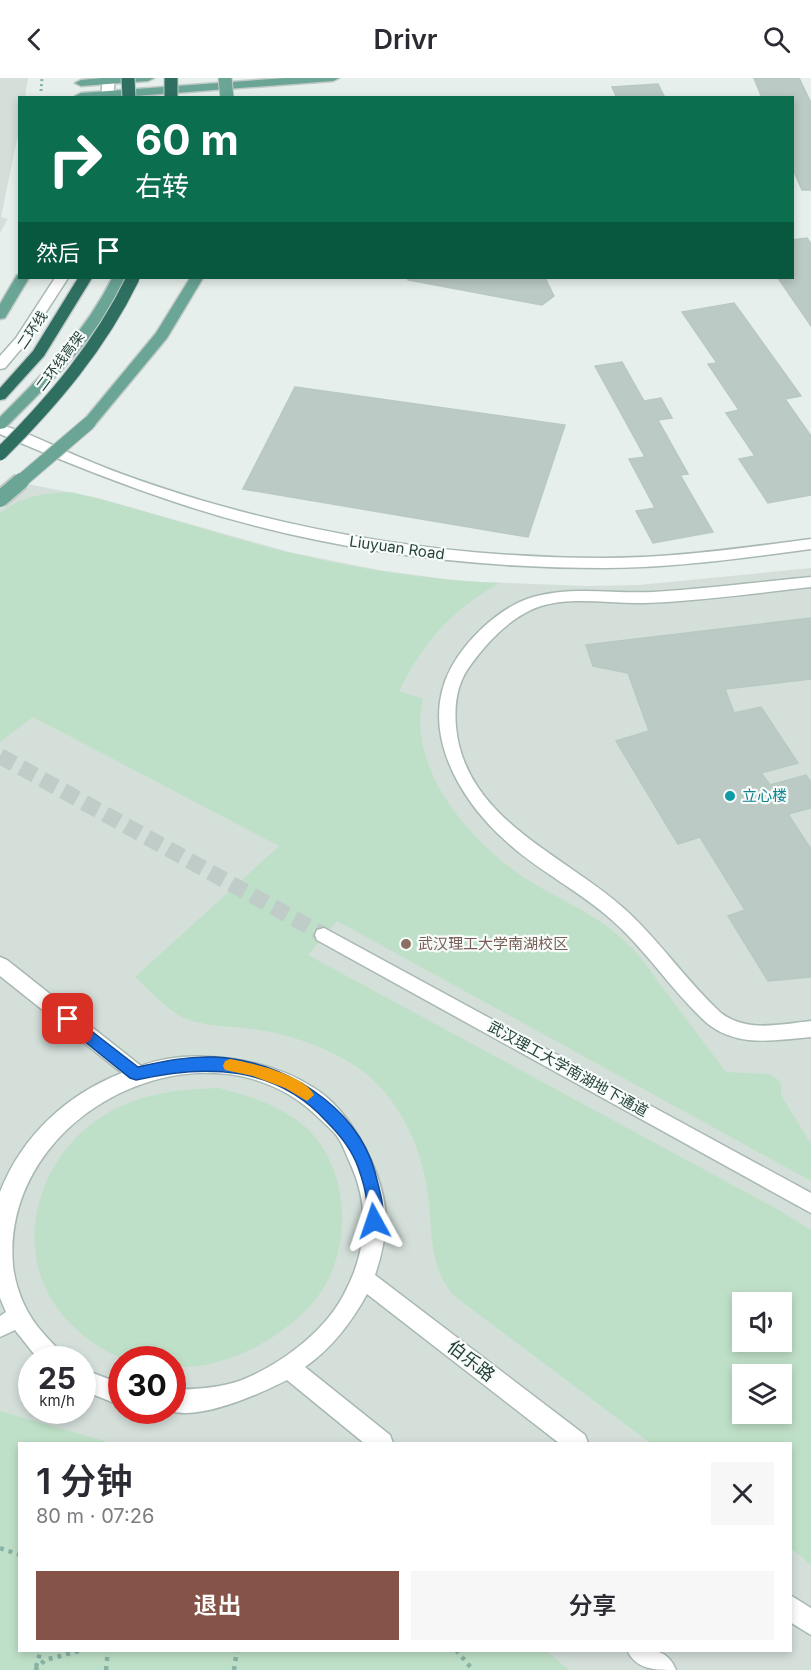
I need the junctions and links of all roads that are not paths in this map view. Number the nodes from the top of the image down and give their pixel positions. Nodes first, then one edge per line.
1 (128, 78) edge
2 (148, 78) edge
3 (171, 78) edge
4 (225, 78) edge
5 (333, 78) edge
6 (109, 79) edge
7 (81, 80) edge
8 (166, 91) edge
9 (81, 96) edge
10 (108, 96) edge
11 (129, 96) edge
12 (227, 96) edge
13 (21, 279) edge
14 (60, 279) edge
15 (84, 279) edge
16 (118, 279) edge
17 (132, 279) edge
18 (195, 279) edge
19 (0, 315) edge
20 (0, 365) edge
21 (0, 396) edge
22 (0, 427) edge
23 (0, 454) edge
24 (0, 499) edge
25 (811, 544) edge
26 (811, 582) edge
27 (324, 935) tunnel mouth
28 (0, 965) edge
29 (811, 1029) edge
30 (136, 1073) junction
31 (6, 1182) edge
32 (811, 1204) edge
33 (364, 1279) junction
34 (9, 1322) edge
35 (38, 1346) edge
36 (289, 1368) junction
37 (186, 1401) edge
38 (381, 1442) edge
39 (576, 1442) edge
40 (792, 1609) edge
41 (811, 1623) edge
42 (642, 1652) edge
43 (664, 1670) edge

1 - 11 highway, bridge
2 - 6 main road
3 - 8 highway, bridge
4 - 12 main road, bridge
5 - 8 main road
6 - 7 main road
6 - 10 street
7 - 9 main road
8 - 10 main road
13 - 19 main road
14 - 20 street
15 - 21 highway, 二环线
16 - 22 main road
17 - 23 highway, 二环线高架, bridge
18 - 24 main road, bridge
22 - 25 street, Liuyuan Road
26 - 29 street
27 - 32 street, 武汉理工大学南湖地下通道
28 - 30 street
30 - 31 street
30 - 33 street
31 - 34 street
33 - 36 street
33 - 39 street, 伯乐路
34 - 35 street
36 - 37 street
36 - 38 street
40 - 41 street
42 - 43 street

